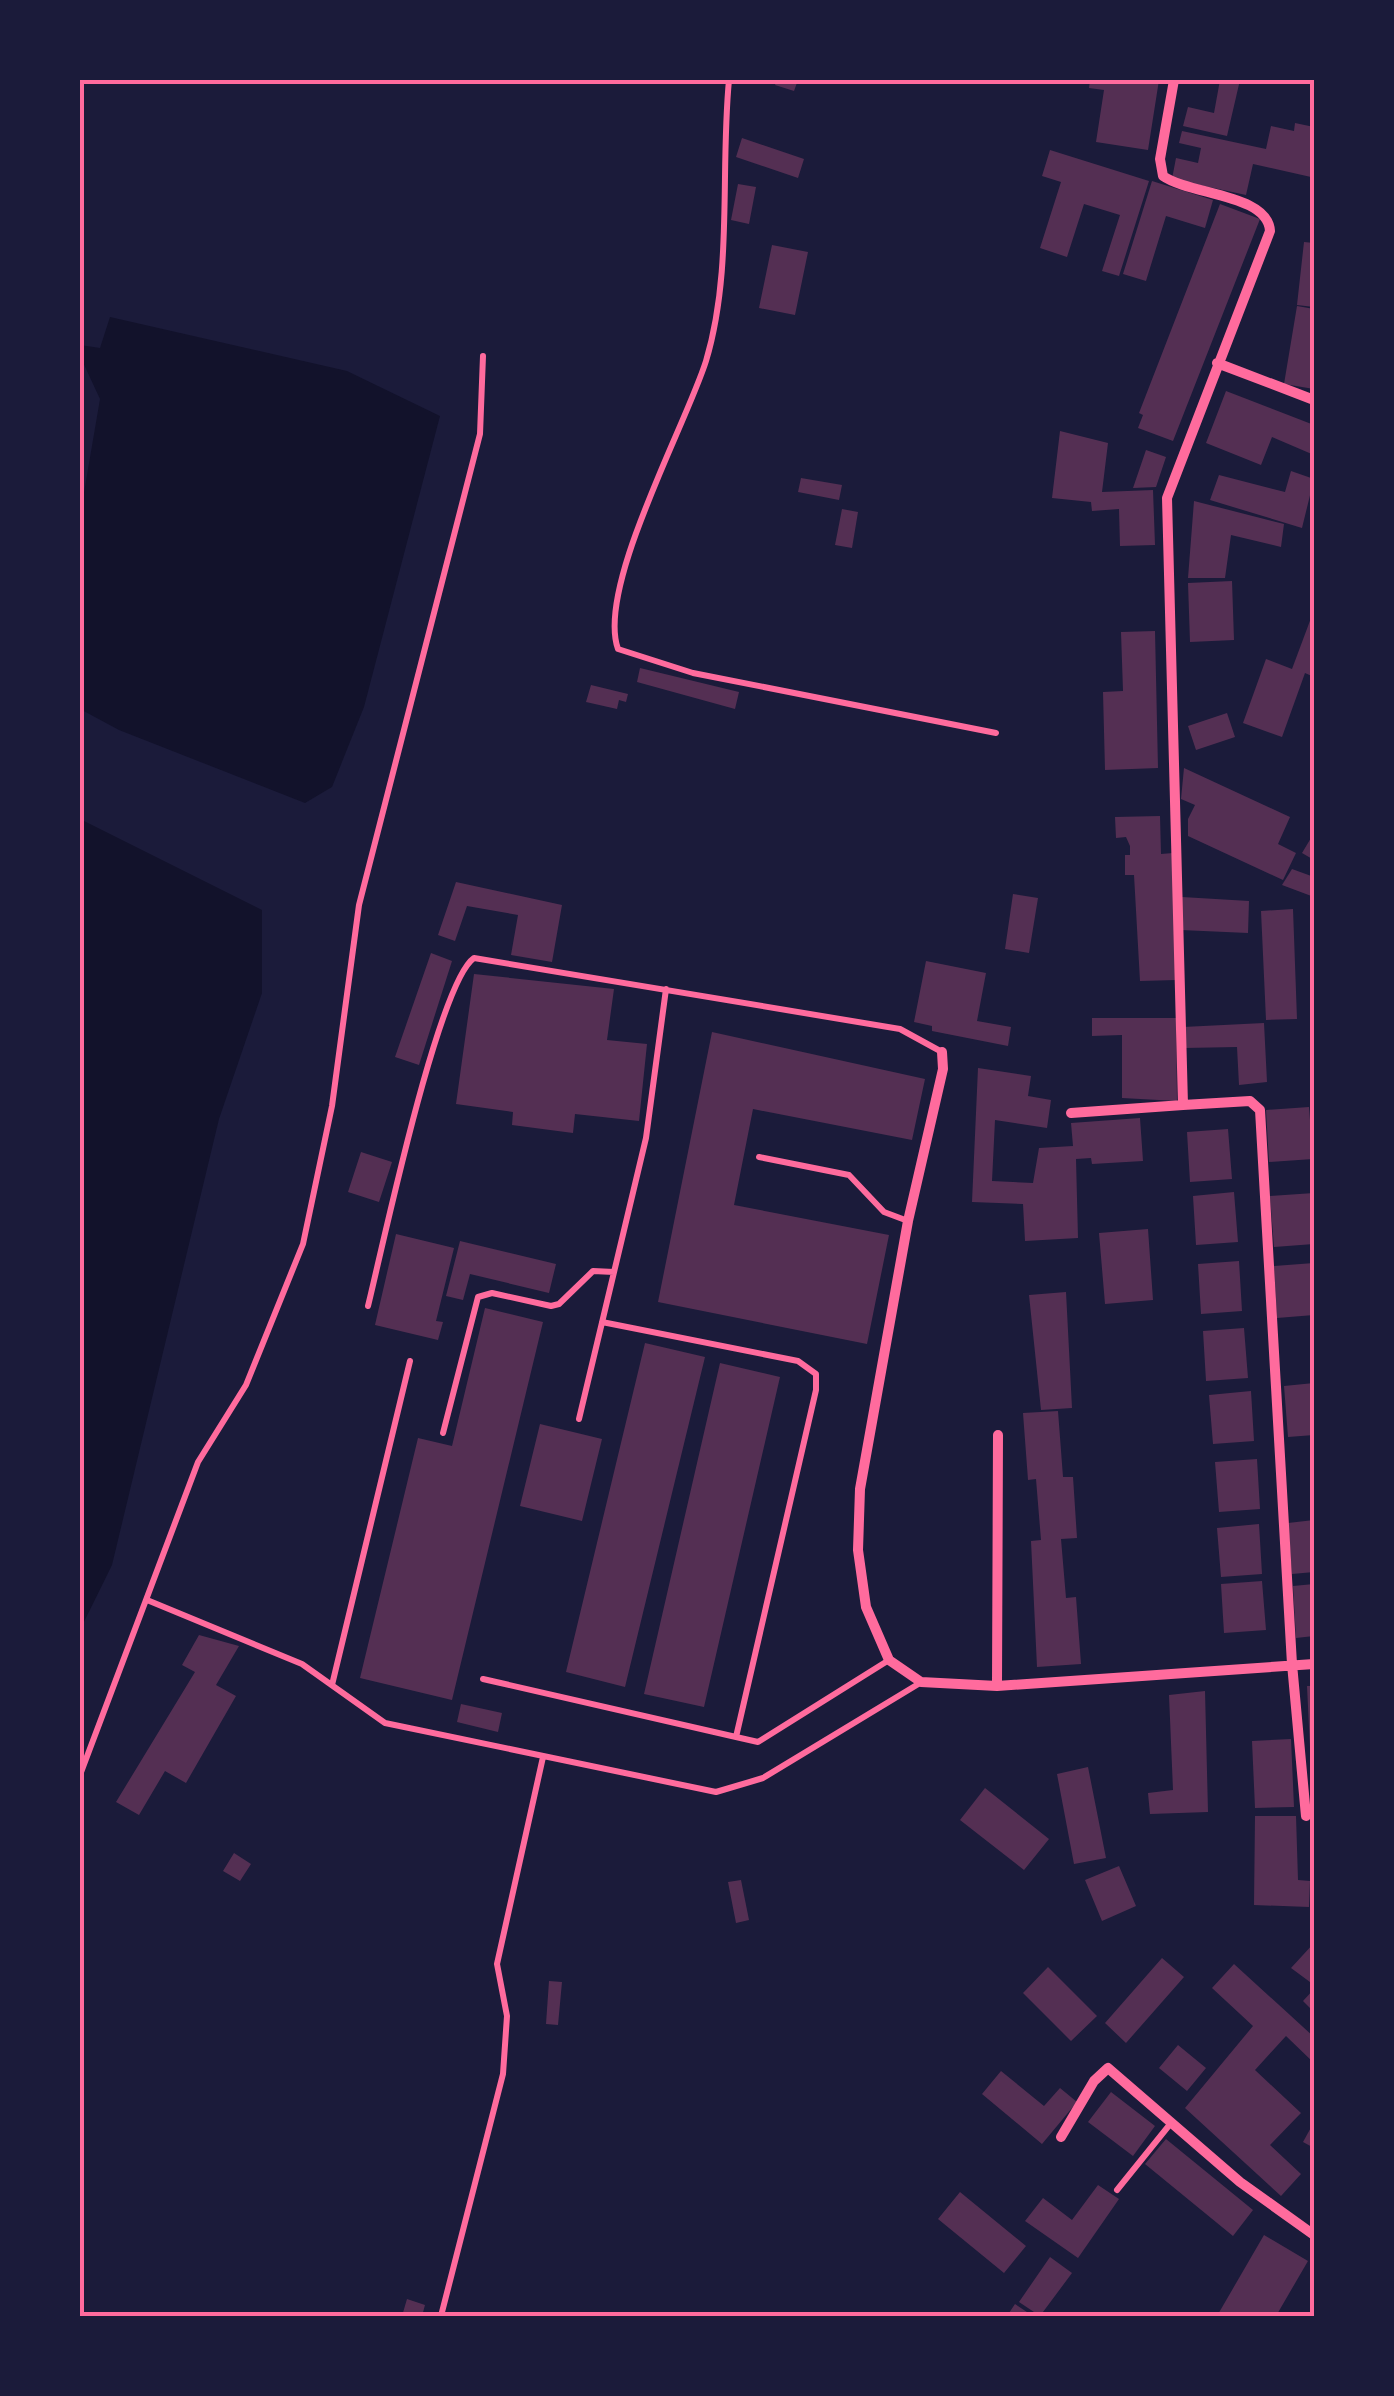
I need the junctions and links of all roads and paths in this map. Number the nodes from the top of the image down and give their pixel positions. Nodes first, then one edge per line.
1 (729, 80) edge
2 (1174, 80) edge
3 (483, 356) dead end
4 (1217, 363) junction
5 (1314, 400) edge
6 (996, 733) dead end
7 (666, 989) junction
8 (942, 1052) joint
9 (1184, 1105) junction
10 (1071, 1113) dead end
11 (759, 1157) dead end
12 (908, 1221) junction
13 (614, 1272) junction
14 (368, 1306) dead end
15 (602, 1322) junction
16 (410, 1361) dead end
17 (578, 1418) dead end
18 (442, 1434) dead end
19 (998, 1435) dead end
20 (147, 1600) junction
21 (890, 1660) junction
22 (1292, 1664) junction
23 (1314, 1664) edge
24 (483, 1679) dead end
25 (921, 1682) junction
26 (332, 1685) junction
27 (997, 1686) junction
28 (736, 1737) junction
29 (543, 1757) junction
30 (80, 1776) edge
31 (1306, 1816) dead end
32 (1172, 2122) junction
33 (1061, 2136) dead end
34 (1117, 2190) dead end
35 (1314, 2235) edge
36 (442, 2316) edge

1 - 6 lane
2 - 4 street
3 - 20 lane
4 - 5 street
4 - 9 street
7 - 8 lane
7 - 13 lane
7 - 14 lane
8 - 12 street
9 - 10 street
9 - 22 street
11 - 12 lane
12 - 21 street
13 - 15 lane
13 - 18 lane
15 - 17 lane
15 - 28 lane
16 - 26 lane
19 - 27 street
20 - 26 lane
20 - 30 lane
21 - 25 street
21 - 28 lane
22 - 23 street
22 - 27 street
22 - 31 street
24 - 28 lane
25 - 27 street
25 - 29 lane
26 - 29 lane
29 - 36 lane
32 - 33 street
32 - 34 lane
32 - 35 street

